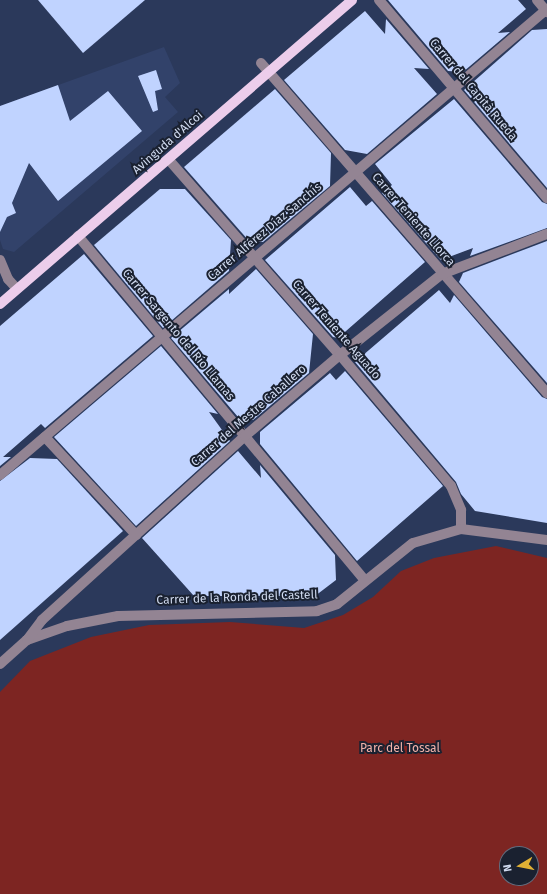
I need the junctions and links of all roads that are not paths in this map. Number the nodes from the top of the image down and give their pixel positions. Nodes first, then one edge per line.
1 (352, 0) edge
2 (379, 0) edge
3 (537, 0) edge
4 (547, 10) edge
5 (261, 63) dead end
6 (269, 72) junction
7 (454, 88) junction
8 (169, 160) junction
9 (354, 173) junction
10 (547, 198) edge
11 (547, 234) edge
12 (78, 236) junction
13 (256, 257) junction
14 (0, 260) edge
15 (442, 274) junction
16 (17, 289) junction
17 (0, 304) edge
18 (162, 337) junction
19 (340, 355) junction
20 (547, 393) edge
21 (245, 436) junction
22 (45, 437) junction
23 (0, 475) edge
24 (461, 529) junction
25 (136, 535) junction
26 (547, 540) edge
27 (364, 580) junction
28 (27, 640) junction
29 (0, 664) edge

1 - 6 main road, Avinguda d'Alcoi
2 - 7 street, Carrer del Capità Rueda
3 - 4 street
4 - 7 street, Carrer Alférez Díaz Sanchís
5 - 6 street, Carrer Teniente Llorca
6 - 8 main road, Avinguda d'Alcoi
6 - 9 street, Carrer Teniente Llorca
7 - 9 street, Carrer Alférez Díaz Sanchís
7 - 10 street, Carrer del Capità Rueda
8 - 12 main road, Avinguda d'Alcoi
8 - 13 street, Carrer Teniente Aguado
9 - 13 street, Carrer Alférez Díaz Sanchís
9 - 15 street, Carrer Teniente Llorca
11 - 15 street, Carrer del Mestre Caballero
12 - 16 main road, Avinguda d'Alcoi
12 - 18 street, Carrer Sargento del Río Llamas
13 - 18 street, Carrer Alférez Díaz Sanchís
13 - 19 street, Carrer Teniente Aguado
14 - 16 street
15 - 19 street, Carrer del Mestre Caballero
15 - 20 street, Carrer Teniente Llorca
16 - 17 main road, Avinguda d'Alcoi
18 - 21 street, Carrer Sargento del Río Llamas
18 - 22 street, Carrer Alférez Díaz Sanchís
19 - 21 street, Carrer del Mestre Caballero
19 - 24 street, Carrer Teniente Aguado
21 - 25 street, Carrer del Mestre Caballero
21 - 27 street, Carrer Sargento del Río Llamas
22 - 23 street, Carrer Alférez Díaz Sanchís
22 - 25 street
24 - 26 street, Carrer de la Ronda del Castell
24 - 27 street, Carrer de la Ronda del Castell
25 - 28 street, Carrer del Mestre Caballero
27 - 28 street, Carrer de la Ronda del Castell
28 - 29 street, Carrer del Mestre Caballero

